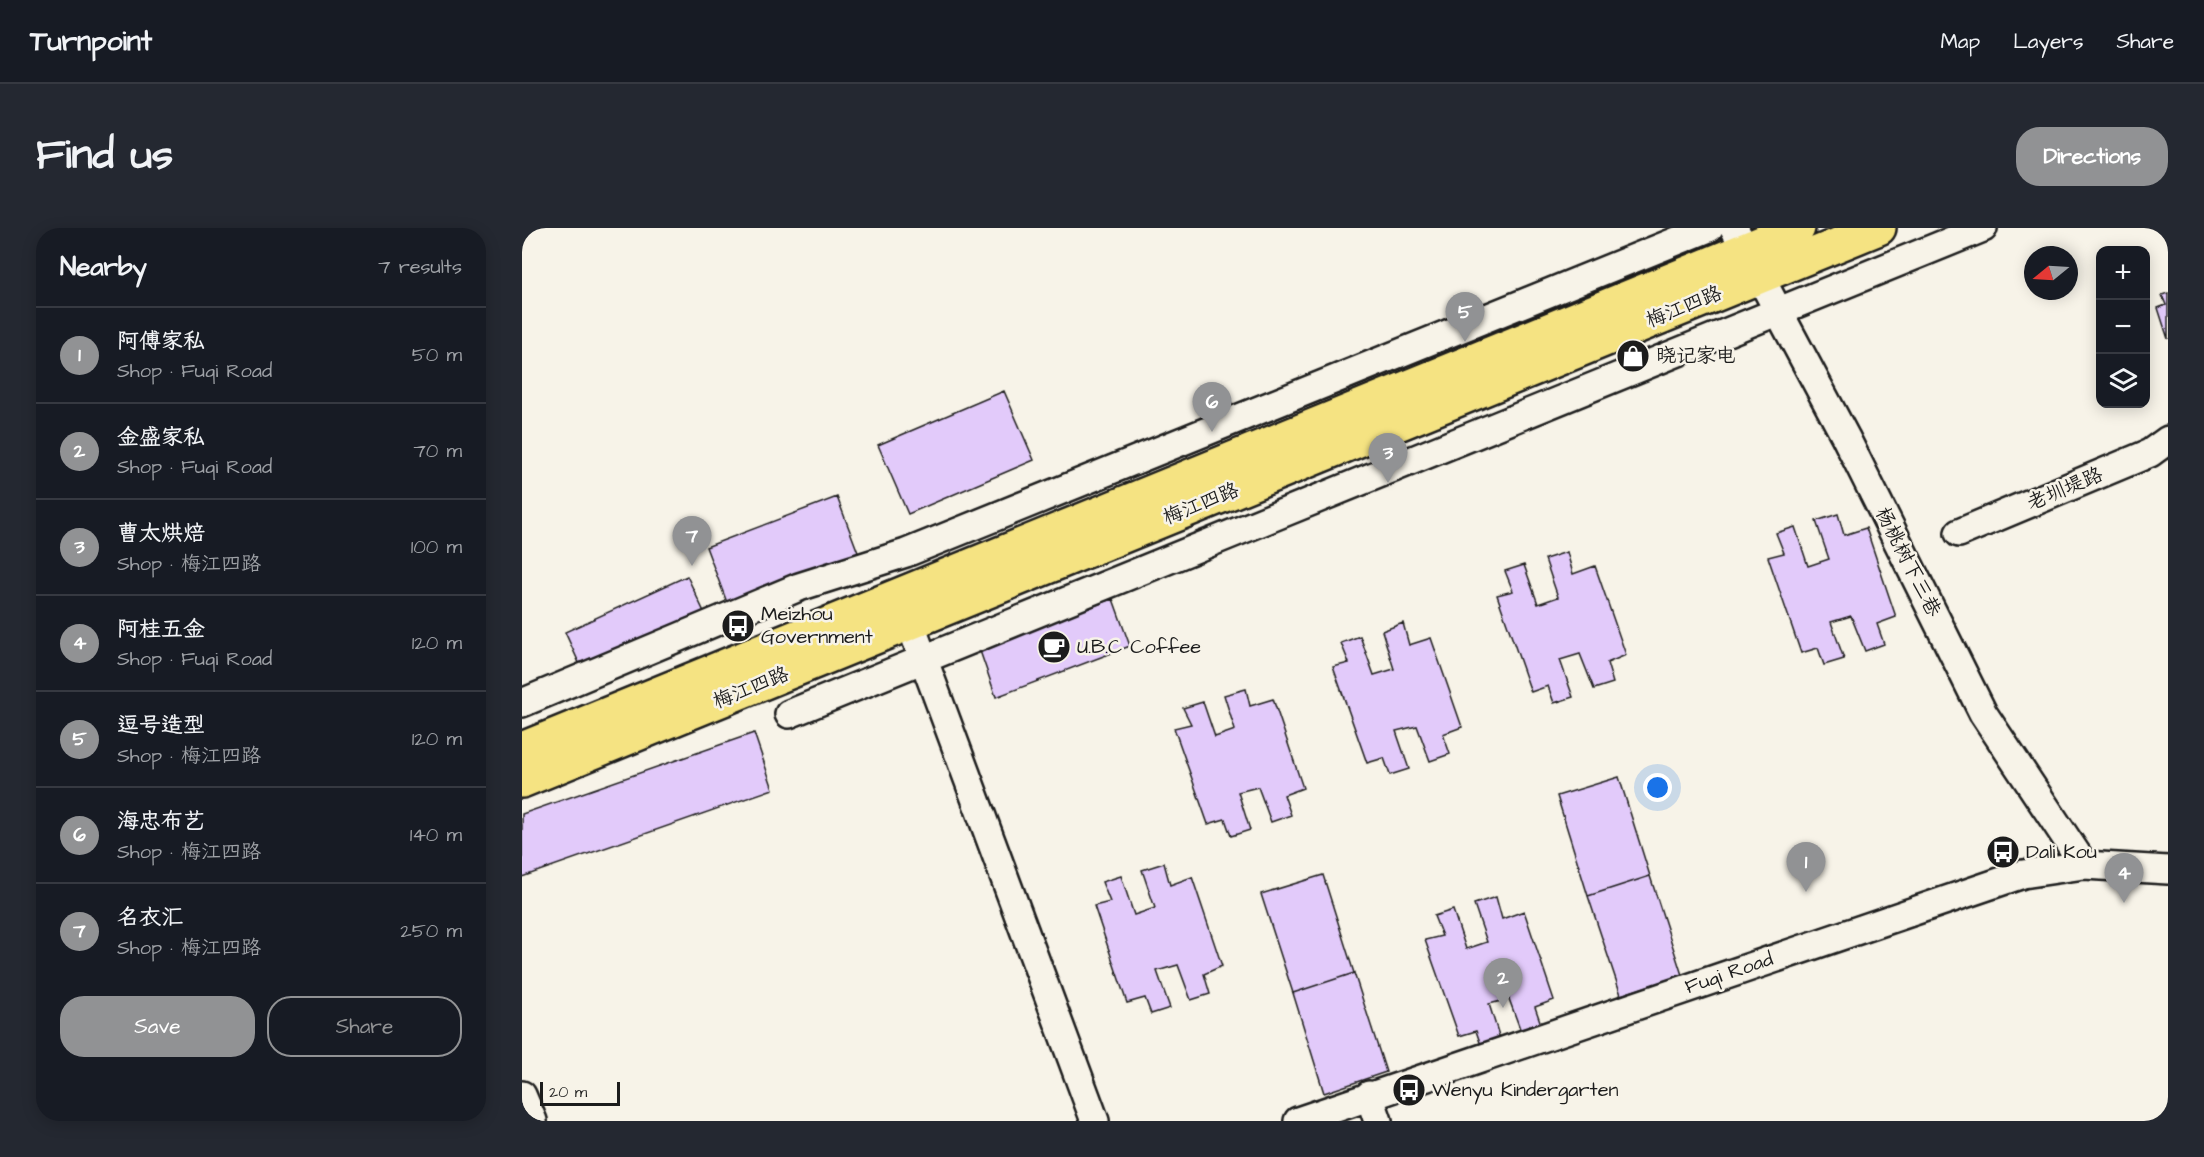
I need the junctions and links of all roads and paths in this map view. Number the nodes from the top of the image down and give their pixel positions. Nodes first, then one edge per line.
1 (1709, 228) edge
2 (1798, 228) edge
3 (1879, 228) edge
4 (1983, 228) edge
5 (1740, 238) edge
6 (2168, 440) edge
7 (1959, 533) dead end
8 (900, 594) junction
9 (522, 704) edge
10 (789, 714) dead end
11 (522, 748) edge
12 (522, 781) edge
13 (2084, 865) junction
14 (2168, 870) edge
15 (522, 1095) edge
16 (1369, 1095) junction
17 (534, 1121) edge
18 (1095, 1121) edge
19 (1298, 1121) edge
20 (1378, 1121) edge

1 - 9 street
2 - 5 main road, 梅江四路
3 - 12 main road, 梅江四路
4 - 10 street
5 - 8 main road, 梅江四路
5 - 13 street, 杨桃树下三巷
6 - 7 street, 老圳堤路
8 - 11 main road, 梅江四路
8 - 18 street
13 - 14 street, Fuqi Road
13 - 16 street, Fuqi Road
15 - 17 street
16 - 19 street, Fuqi Road
16 - 20 street

